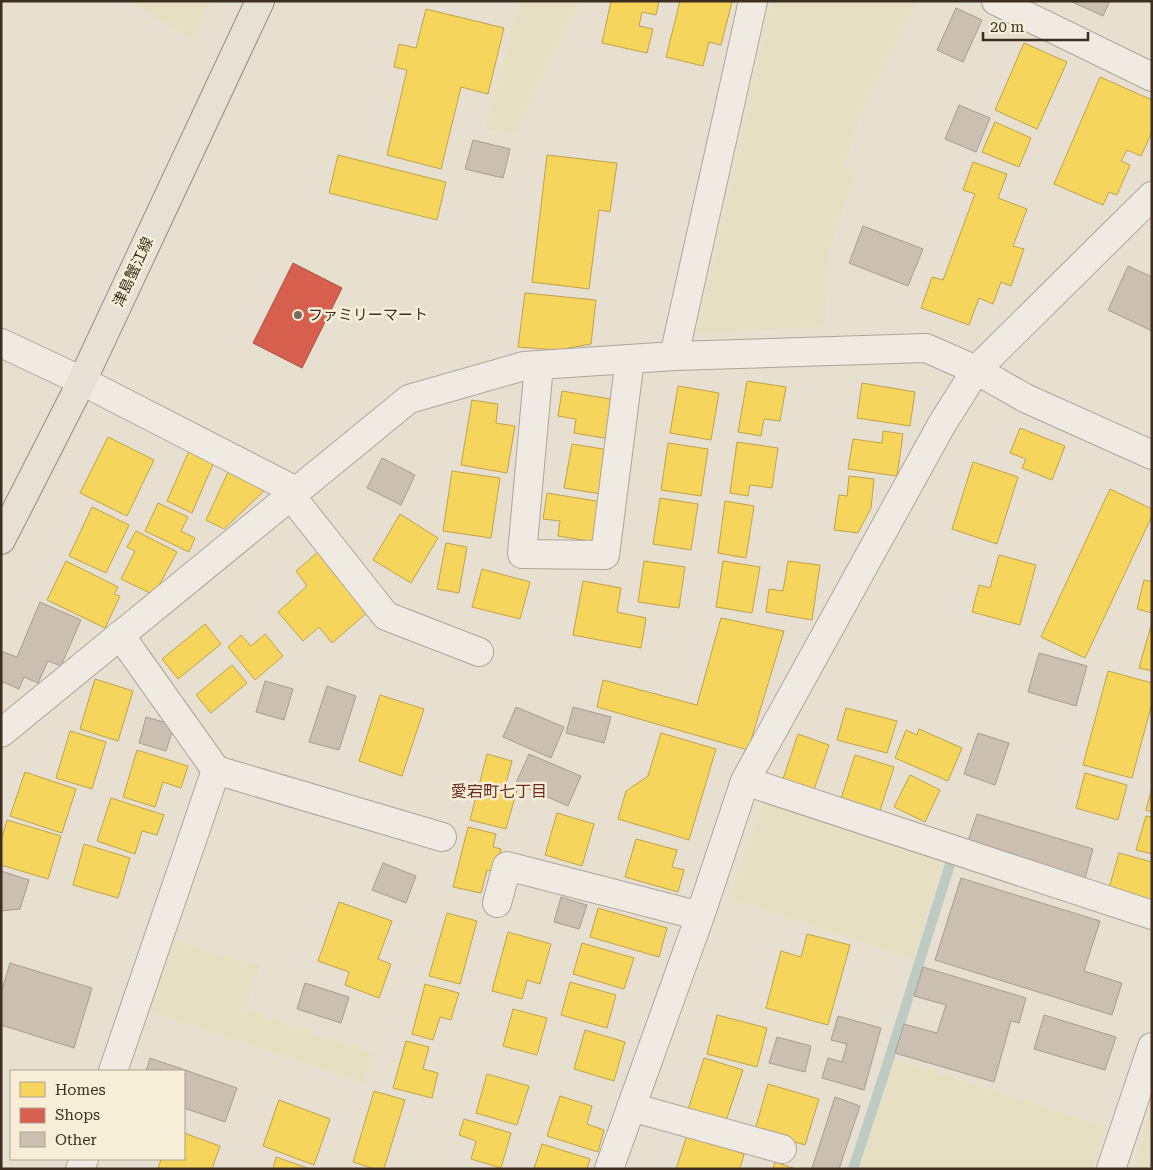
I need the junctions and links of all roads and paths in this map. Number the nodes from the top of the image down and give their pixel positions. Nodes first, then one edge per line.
1 (260, 1) edge
2 (753, 1) edge
3 (996, 1) edge
4 (1152, 77) edge
5 (1152, 196) edge
6 (1, 343) edge
7 (674, 356) junction
8 (630, 359) junction
9 (539, 365) junction
10 (976, 370) junction
11 (82, 380) junction
12 (1152, 455) edge
13 (294, 494) junction
14 (1, 540) edge
15 (120, 636) junction
16 (478, 652) dead end
17 (1, 733) edge
18 (216, 770) junction
19 (745, 781) junction
20 (442, 836) dead end
21 (497, 903) dead end
22 (1152, 915) edge
23 (700, 916) junction
24 (1152, 1047) edge
25 (113, 1070) edge
26 (631, 1107) junction
27 (782, 1149) dead end
28 (609, 1169) edge
29 (1111, 1169) edge

1 - 11 main road, 津島蟹江線
2 - 7 street
3 - 4 street
5 - 10 street
6 - 11 street
7 - 8 street
7 - 10 street
8 - 9 street
8 - 9 street
9 - 13 street
10 - 12 street
10 - 19 street
11 - 13 street
11 - 14 main road, 津島蟹江線
13 - 15 street
13 - 16 street
15 - 17 street
15 - 18 street
18 - 20 street
18 - 25 street
19 - 22 street
19 - 23 street
21 - 23 street
23 - 26 street
24 - 29 street
26 - 27 street
26 - 28 street

